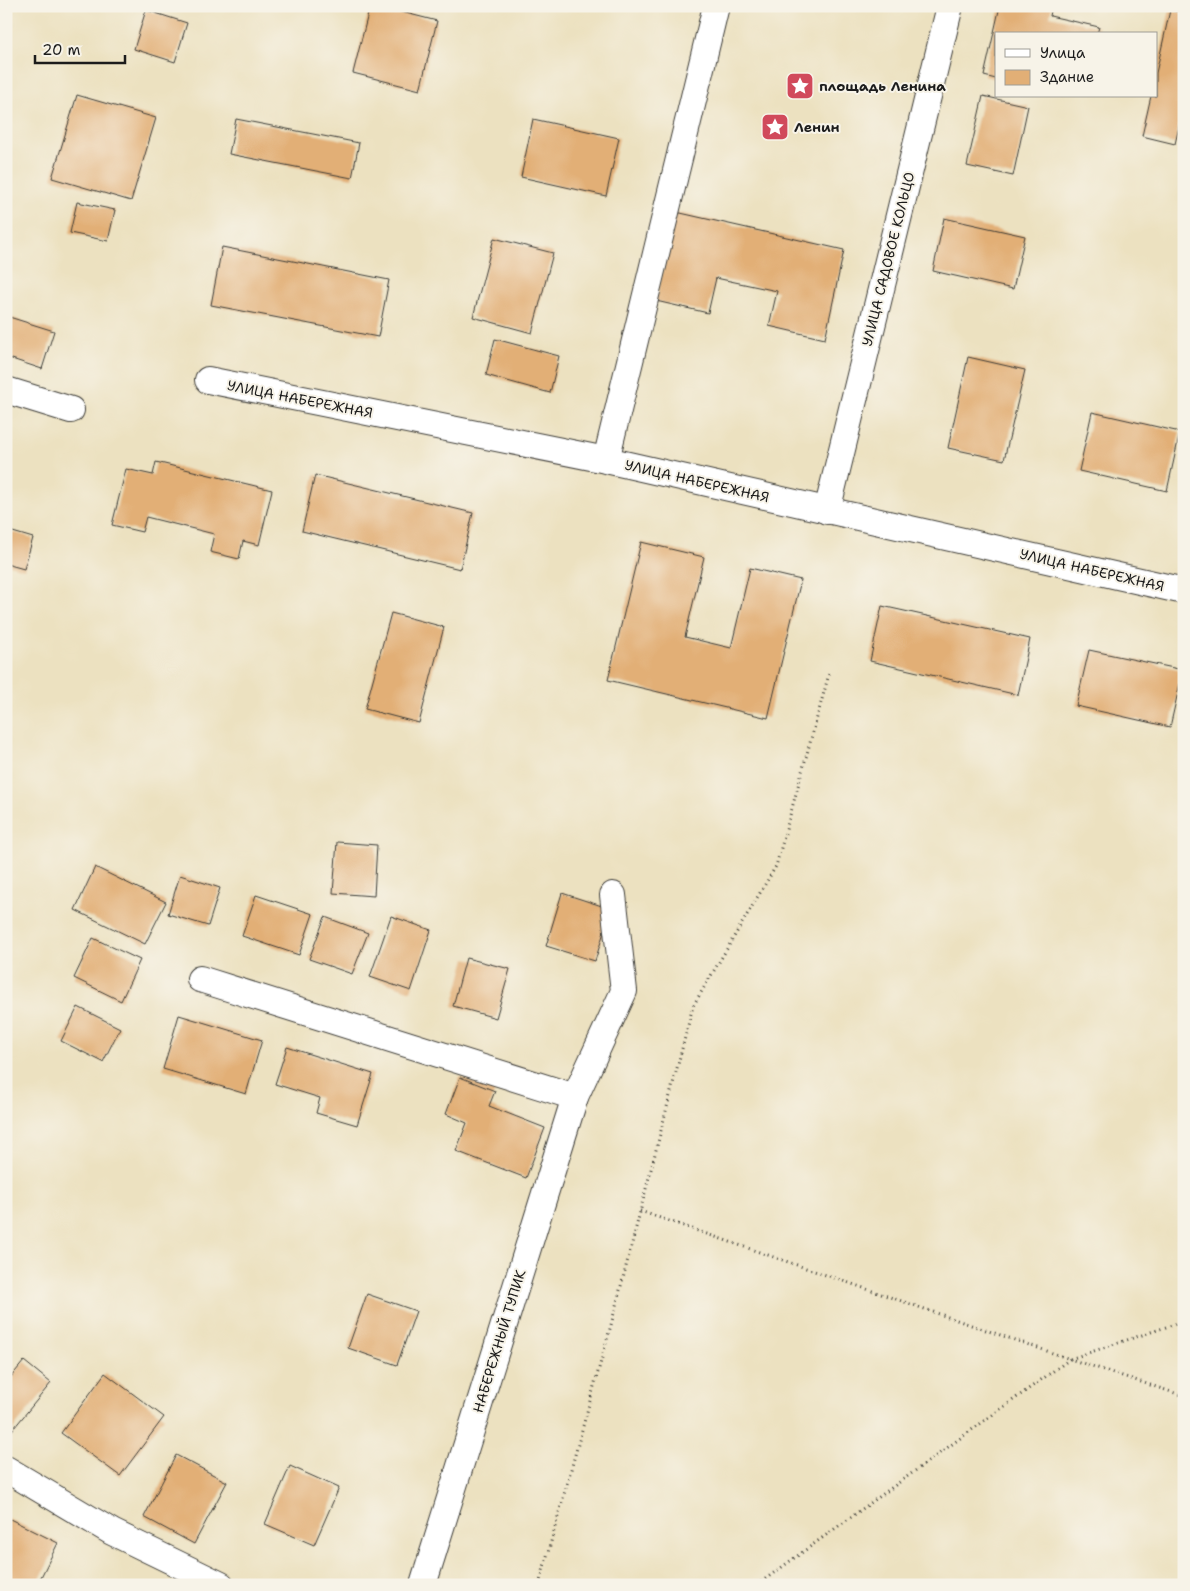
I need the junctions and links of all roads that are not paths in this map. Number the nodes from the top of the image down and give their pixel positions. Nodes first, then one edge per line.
1 (716, 6) edge
2 (950, 6) edge
3 (208, 380) dead end
4 (6, 390) edge
5 (70, 410) dead end
6 (606, 460) junction
7 (827, 511) junction
8 (1184, 591) edge
9 (613, 895) dead end
10 (200, 979) dead end
11 (575, 1097) junction
12 (6, 1469) edge
13 (221, 1585) edge
14 (423, 1585) edge

1 - 6 street
2 - 7 street, УЛИЦА САДОВОЕ КОЛЬЦО
3 - 6 street, УЛИЦА НАБЕРЕЖНАЯ
4 - 5 street
6 - 7 street, УЛИЦА НАБЕРЕЖНАЯ
7 - 8 street, УЛИЦА НАБЕРЕЖНАЯ
9 - 11 street, НАБЕРЕЖНЫЙ ТУПИК
10 - 11 street
11 - 14 street, НАБЕРЕЖНЫЙ ТУПИК
12 - 13 street

